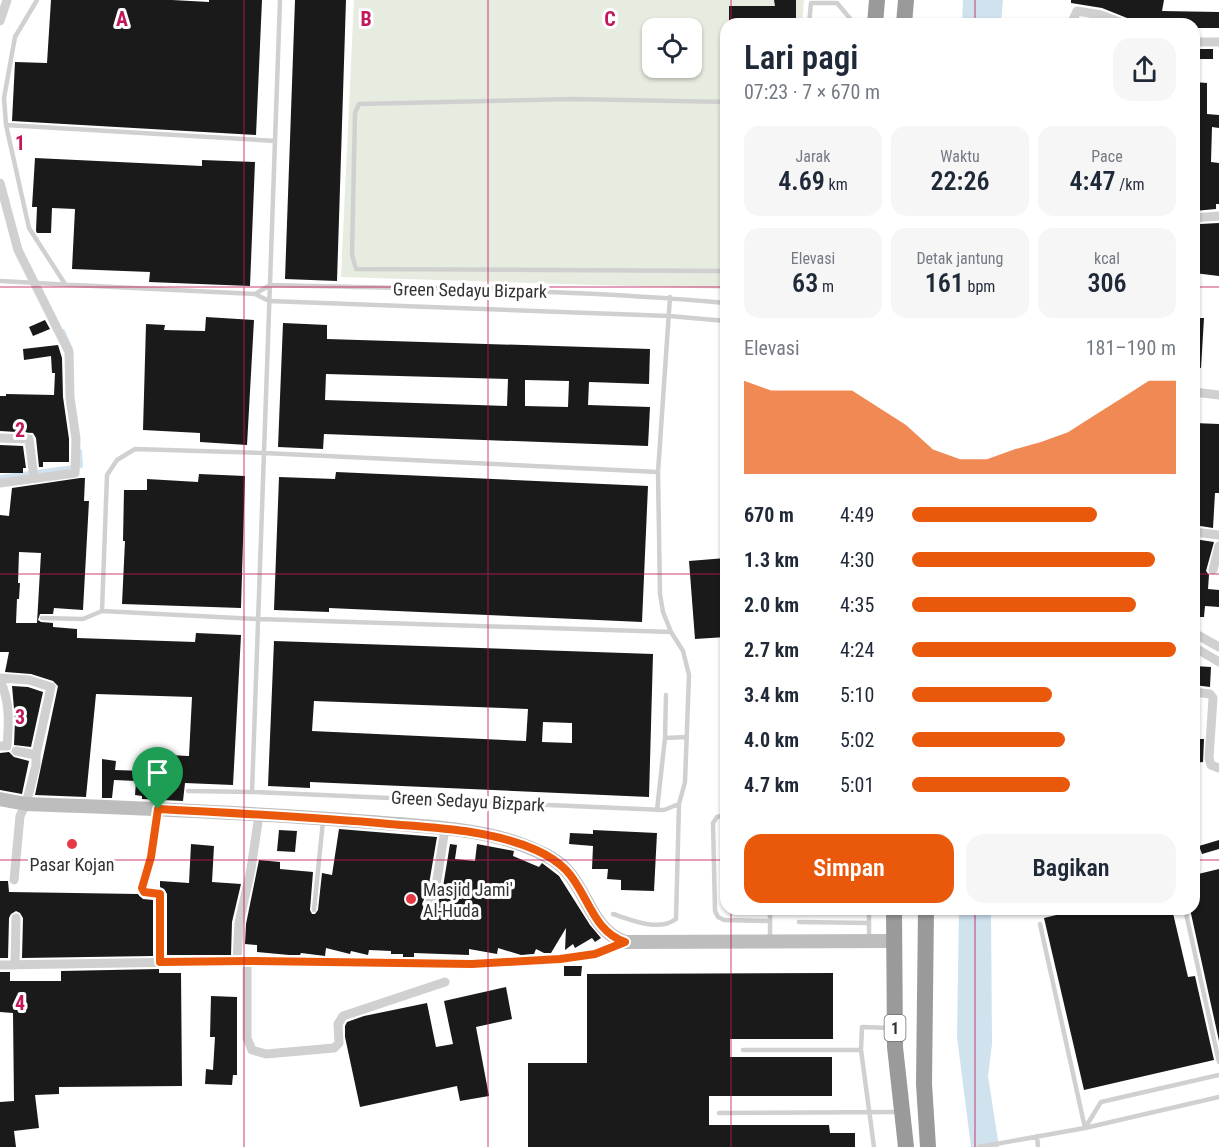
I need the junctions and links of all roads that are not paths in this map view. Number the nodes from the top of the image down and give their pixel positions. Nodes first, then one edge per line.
1 (7, 0) edge
2 (37, 0) edge
3 (280, 0) edge
4 (877, 0) edge
5 (906, 0) edge
6 (810, 18) edge
7 (847, 18) edge
8 (875, 18) edge
9 (904, 18) edge
10 (1074, 18) edge
11 (1109, 18) edge
12 (0, 21) edge
13 (1200, 42) edge
14 (1219, 42) edge
15 (720, 102) edge
16 (6, 125) junction
17 (275, 141) junction
18 (0, 183) edge
19 (1219, 216) edge
20 (1200, 218) edge
21 (720, 271) edge
22 (0, 281) edge
23 (64, 284) junction
24 (270, 285) junction
25 (255, 294) junction
26 (670, 297) junction
27 (269, 301) junction
28 (720, 302) edge
29 (669, 316) junction
30 (720, 320) edge
31 (1200, 393) edge
32 (1219, 395) edge
33 (0, 438) edge
34 (264, 453) junction
35 (658, 472) junction
36 (33, 475) junction
37 (0, 483) edge
38 (1200, 533) edge
39 (1219, 535) edge
40 (1219, 546) edge
41 (1213, 570) dead end
42 (102, 611) junction
43 (42, 618) dead end
44 (258, 619) junction
45 (671, 632) junction
46 (1200, 636) edge
47 (1208, 640) junction
48 (1200, 647) edge
49 (1219, 647) edge
50 (1200, 650) edge
51 (1219, 662) edge
52 (0, 679) edge
53 (1200, 693) edge
54 (666, 695) dead end
55 (687, 737) junction
56 (665, 738) junction
57 (0, 746) edge
58 (16, 751) dead end
59 (36, 755) junction
60 (1219, 768) edge
61 (188, 790) dead end
62 (252, 792) junction
63 (0, 800) edge
64 (26, 804) junction
65 (679, 804) junction
66 (158, 809) junction
67 (657, 810) junction
68 (259, 815) junction
69 (720, 816) edge
70 (323, 818) junction
71 (445, 829) junction
72 (14, 880) dead end
73 (429, 904) dead end
74 (314, 910) dead end
75 (613, 914) dead end
76 (770, 915) edge
77 (869, 915) edge
78 (894, 915) edge
79 (926, 915) edge
80 (1186, 915) edge
81 (16, 918) dead end
82 (769, 921) junction
83 (799, 922) dead end
84 (869, 923) junction
85 (1040, 924) dead end
86 (869, 940) junction
87 (770, 941) junction
88 (894, 941) junction
89 (625, 942) junction
90 (242, 961) junction
91 (160, 962) junction
92 (0, 965) edge
93 (15, 965) junction
94 (445, 982) dead end
95 (895, 1028) junction
96 (743, 1050) dead end
97 (861, 1050) junction
98 (1219, 1062) edge
99 (1219, 1075) edge
100 (1219, 1097) edge
101 (901, 1112) junction
102 (719, 1113) dead end
103 (869, 1113) junction
104 (1085, 1128) junction
105 (1036, 1136) junction
106 (874, 1147) edge
107 (906, 1147) edge
108 (928, 1147) edge
109 (979, 1147) edge
110 (1038, 1147) edge

1 - 12 street
2 - 16 lane
3 - 17 lane
4 - 8 highway
5 - 9 highway
6 - 7 lane
10 - 11 street
13 - 14 street
15 - 21 lane
16 - 17 lane
16 - 23 lane
17 - 24 lane
18 - 36 street
19 - 20 street
22 - 23 lane, Green Sedayu Bizpark, bridge
23 - 25 lane, Green Sedayu Bizpark
24 - 25 lane
24 - 26 lane, Green Sedayu Bizpark
24 - 27 lane
25 - 27 lane, Green Sedayu Bizpark
26 - 28 lane, Green Sedayu Bizpark
26 - 29 lane
27 - 29 lane, Green Sedayu Bizpark
27 - 34 lane
29 - 30 lane, Green Sedayu Bizpark
29 - 35 lane
31 - 32 street
33 - 36 street
34 - 35 lane
34 - 42 lane
34 - 44 lane
35 - 45 lane
36 - 37 street
38 - 39 street
40 - 41 street
42 - 43 lane
42 - 44 lane
44 - 45 lane
44 - 62 lane
45 - 55 lane
46 - 47 street
47 - 48 street
47 - 49 street
50 - 51 street
52 - 57 street
52 - 59 street
53 - 60 street
54 - 56 lane
55 - 56 lane
55 - 65 lane
56 - 67 lane
58 - 59 street
59 - 64 street
61 - 62 lane, Green Sedayu Bizpark
62 - 67 lane, Green Sedayu Bizpark
63 - 64 street
64 - 66 street
64 - 72 street
65 - 67 lane, Green Sedayu Bizpark
65 - 75 lane
66 - 68 street
66 - 91 street
68 - 70 street
68 - 90 street
69 - 82 lane
70 - 71 street
70 - 74 lane
71 - 73 street
71 - 89 street
76 - 82 lane
77 - 84 lane
78 - 88 highway, 1
79 - 108 highway, 1
80 - 98 lane
81 - 93 street
82 - 87 lane
83 - 84 lane
84 - 86 lane
85 - 104 lane
86 - 87 street
86 - 88 street
87 - 89 street
88 - 95 highway, 1
89 - 90 street
90 - 91 street
90 - 94 street
91 - 93 street
92 - 93 street
95 - 97 lane
95 - 101 highway, 1
96 - 97 lane
97 - 103 lane
99 - 104 lane
100 - 104 lane
101 - 103 lane
101 - 107 highway, 1
102 - 103 lane
103 - 106 lane
104 - 105 lane
105 - 109 lane
105 - 110 lane

